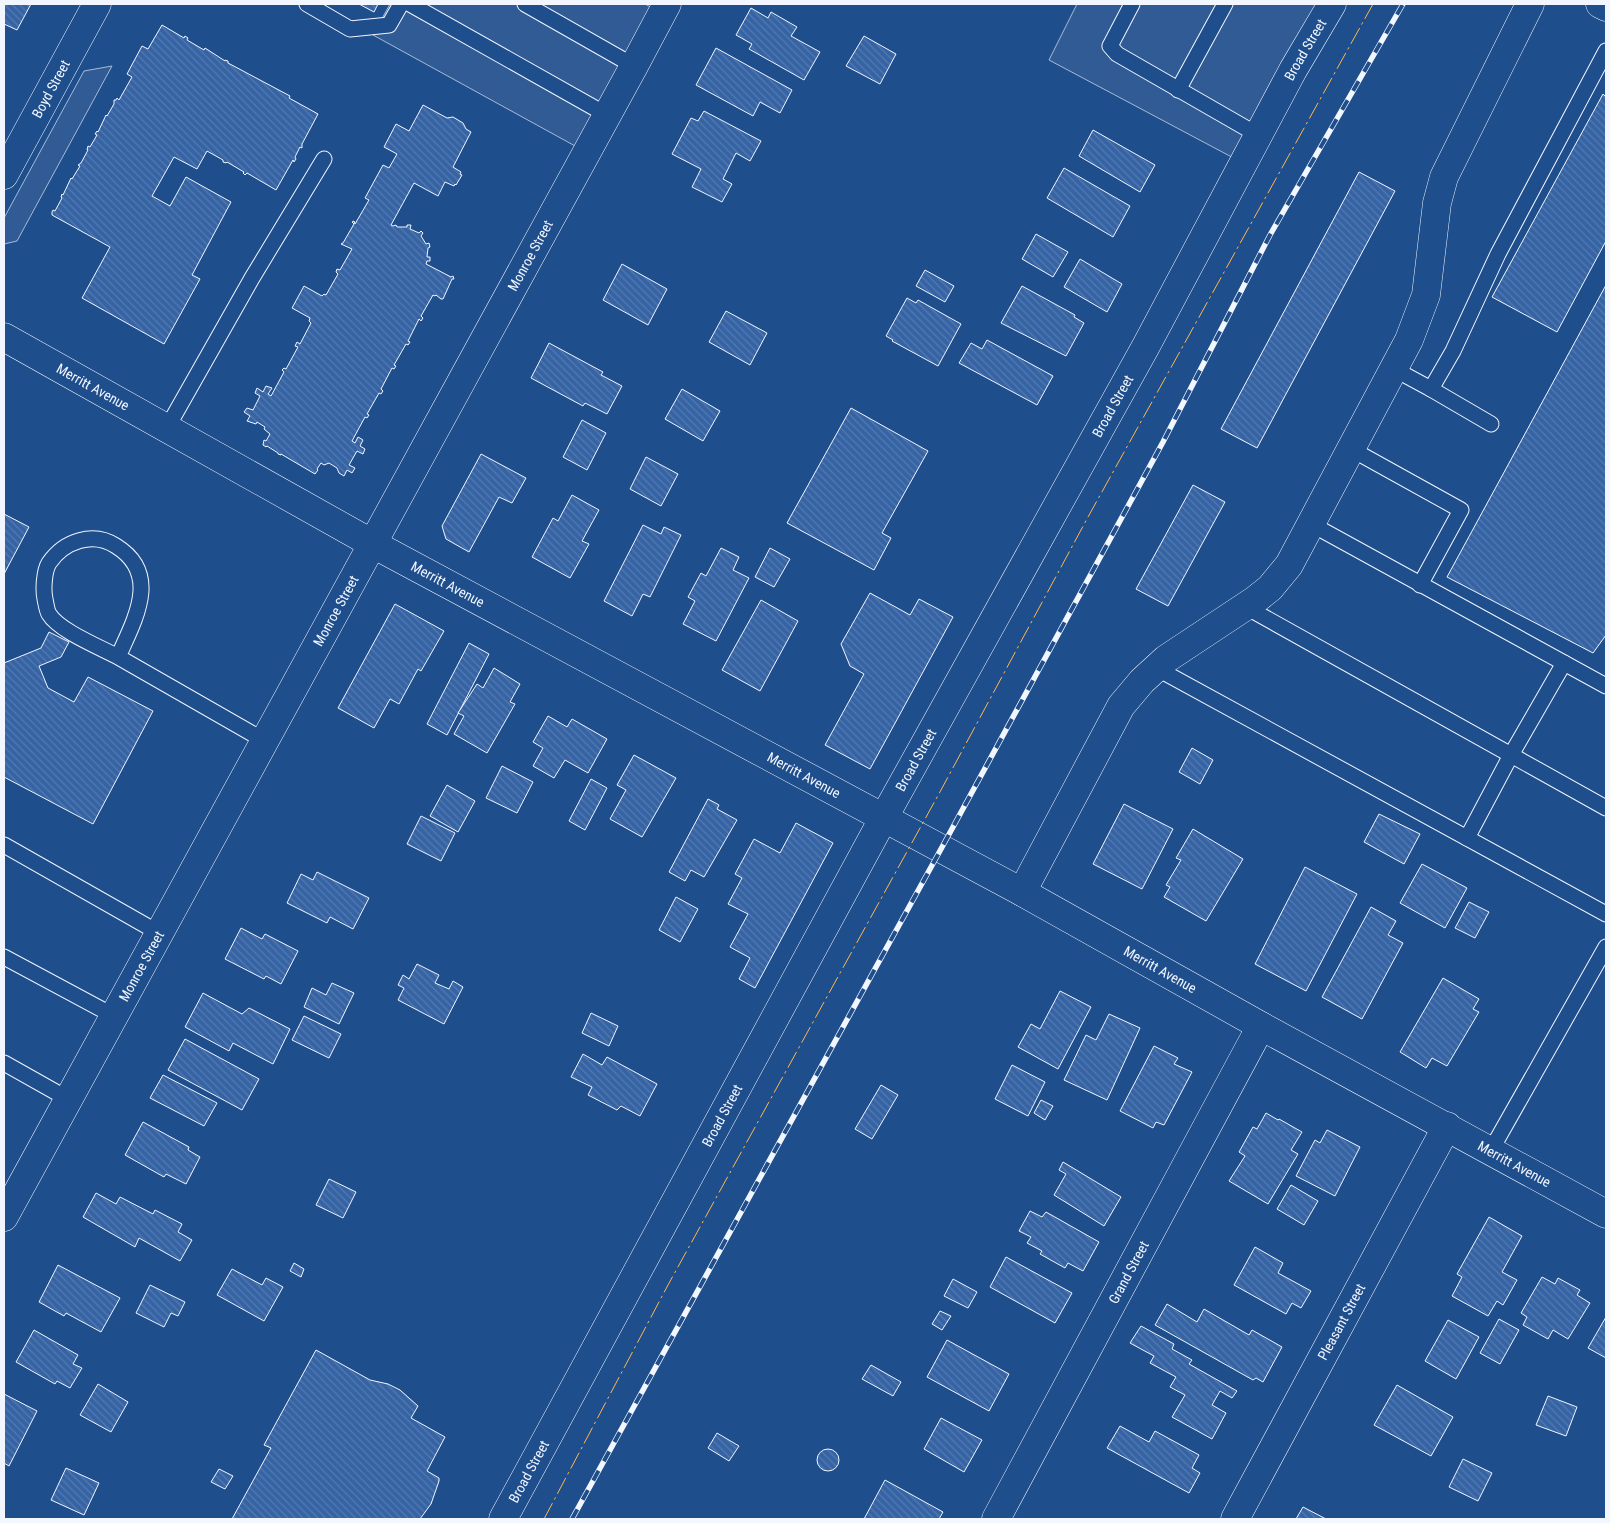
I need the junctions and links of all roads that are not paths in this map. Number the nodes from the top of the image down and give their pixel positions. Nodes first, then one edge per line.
1 (97, 4) edge
2 (307, 4) edge
3 (401, 4) edge
4 (410, 4) edge
5 (525, 4) edge
6 (667, 4) edge
7 (1132, 4) edge
8 (1224, 4) edge
9 (1332, 4) edge
10 (1530, 4) edge
11 (1600, 4) edge
12 (1606, 7) edge
13 (1606, 51) edge
14 (634, 66) junction
15 (1178, 90) junction
16 (607, 114) junction
17 (1258, 136) junction
18 (324, 159) dead end
19 (4, 175) edge
20 (4, 337) edge
21 (1394, 369) junction
22 (1431, 389) junction
23 (1491, 424) dead end
24 (167, 428) junction
25 (1352, 449) junction
26 (1311, 524) junction
27 (373, 544) junction
28 (1420, 585) junction
29 (1246, 607) junction
30 (118, 657) junction
31 (1564, 663) junction
32 (1156, 668) junction
33 (1606, 686) edge
34 (265, 741) junction
35 (1512, 755) junction
36 (1606, 808) edge
37 (883, 819) junction
38 (1467, 838) junction
39 (4, 845) edge
40 (1022, 892) junction
41 (1606, 914) edge
42 (159, 933) junction
43 (1606, 947) edge
44 (4, 957) edge
45 (114, 1016) junction
46 (1261, 1026) junction
47 (4, 1063) edge
48 (68, 1100) junction
49 (1447, 1126) junction
50 (1490, 1152) junction
51 (1606, 1214) edge
52 (4, 1216) edge
53 (503, 1519) edge
54 (996, 1519) edge
55 (1235, 1519) edge

1 - 19 street, Boyd Street
2 - 3 lane
4 - 16 lane
5 - 14 lane
6 - 14 street, Monroe Street
7 - 15 lane
8 - 15 lane
9 - 17 street, Broad Street
10 - 21 street
11 - 12 street
13 - 22 lane
14 - 16 street, Monroe Street
15 - 17 lane
16 - 27 street, Monroe Street
17 - 37 street, Broad Street
18 - 24 lane
20 - 24 street, Merritt Avenue
21 - 22 lane
21 - 25 street
22 - 23 lane
24 - 27 street, Merritt Avenue
25 - 26 street
25 - 28 lane
26 - 28 lane
26 - 29 street
27 - 34 street, Monroe Street
27 - 37 street, Merritt Avenue
28 - 31 lane
29 - 32 street
29 - 35 lane
30 - 30 lane
30 - 34 lane
31 - 33 lane
31 - 35 lane
32 - 38 lane
32 - 40 street
34 - 42 street, Monroe Street
35 - 36 lane
35 - 38 lane
37 - 40 street, Merritt Avenue
37 - 53 street, Broad Street
38 - 41 lane
39 - 42 lane
40 - 46 street, Merritt Avenue
42 - 45 street, Monroe Street
43 - 50 lane
44 - 45 lane
45 - 48 street, Monroe Street
46 - 49 street, Merritt Avenue
46 - 54 street, Grand Street
47 - 48 lane
48 - 52 street, Monroe Street
49 - 50 street, Merritt Avenue
49 - 55 street, Pleasant Street
50 - 51 street, Merritt Avenue

